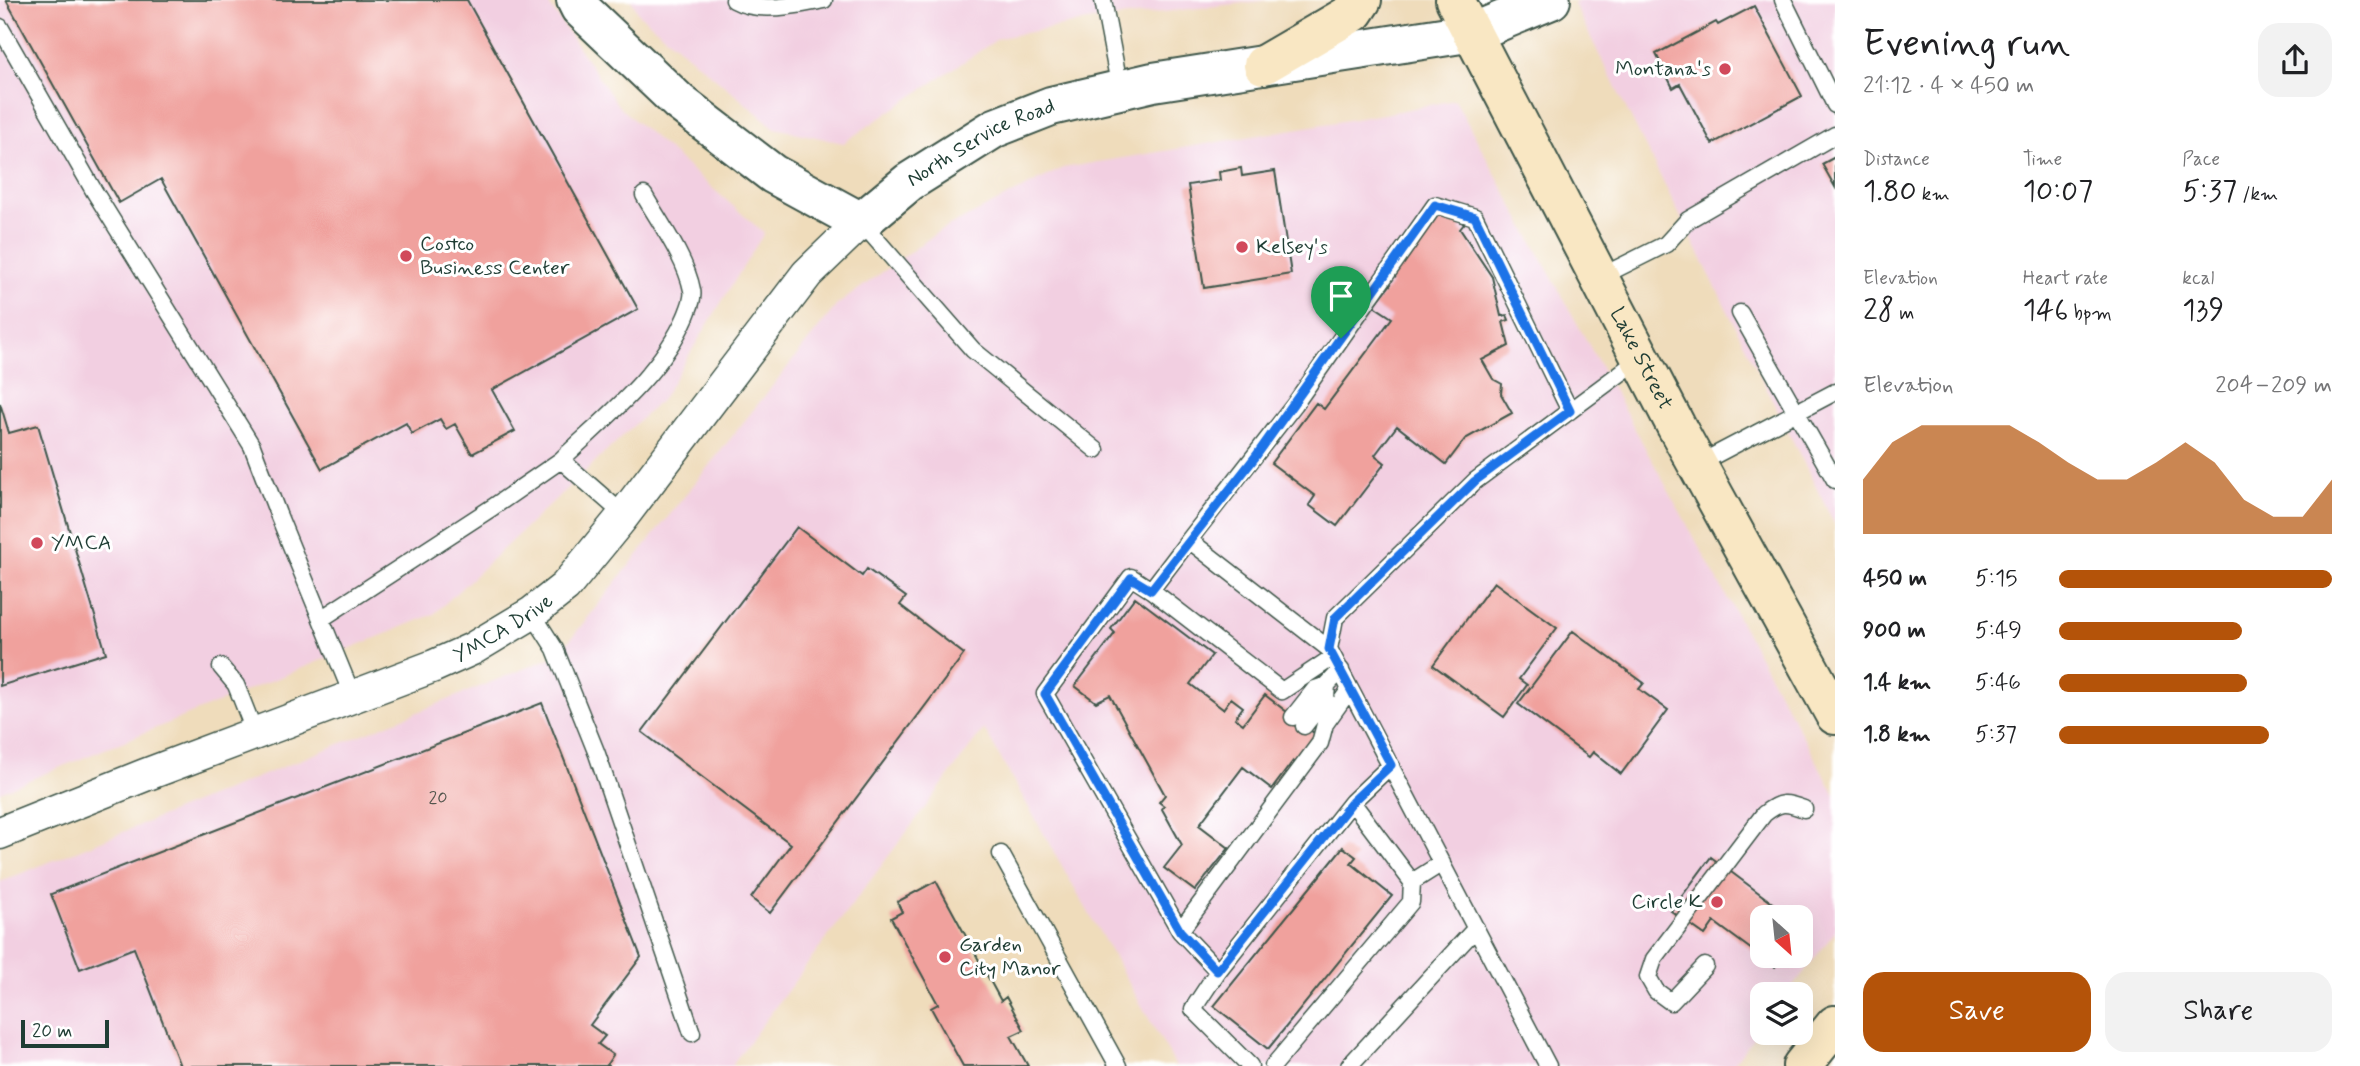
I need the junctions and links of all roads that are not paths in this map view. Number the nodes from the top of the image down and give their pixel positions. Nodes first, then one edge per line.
1 (576, 0) edge
2 (734, 0) edge
3 (824, 0) edge
4 (1103, 0) edge
5 (1362, 0) edge
6 (1496, 0) edge
7 (1551, 0) edge
8 (1783, 0) edge
9 (1464, 16) edge
10 (0, 27) edge
11 (1263, 65) junction
12 (1120, 89) junction
13 (1835, 105) edge
14 (1835, 135) edge
15 (644, 195) dead end
16 (861, 222) junction
17 (1600, 277) junction
18 (1740, 313) dead end
19 (1641, 358) junction
20 (1835, 392) edge
21 (1570, 411) junction
22 (1798, 413) junction
23 (1096, 450) dead end
24 (561, 460) junction
25 (1697, 464) junction
26 (1835, 480) edge
27 (624, 515) junction
28 (1189, 541) junction
29 (1151, 590) junction
30 (532, 613) junction
31 (321, 619) junction
32 (1334, 659) junction
33 (220, 667) dead end
34 (1350, 689) junction
35 (353, 696) junction
36 (1829, 699) edge
37 (1298, 721) dead end
38 (256, 733) junction
39 (1391, 765) junction
40 (1352, 802) junction
41 (1804, 809) dead end
42 (0, 833) edge
43 (1001, 854) dead end
44 (1442, 863) junction
45 (1412, 882) junction
46 (1476, 928) junction
47 (1180, 931) junction
48 (1705, 966) dead end
49 (1217, 971) junction
50 (1835, 1025) edge
51 (692, 1033) dead end
52 (1118, 1066) edge
53 (1250, 1066) edge
54 (1273, 1066) edge
55 (1349, 1066) edge
56 (1548, 1066) edge
57 (1802, 1066) edge

1 - 16 street
2 - 3 lane
4 - 12 lane
5 - 11 main road
6 - 9 street
7 - 9 street, North Service Road
8 - 13 lane
9 - 11 street, North Service Road
9 - 17 main road, Lake Street
10 - 31 lane
11 - 12 street, North Service Road
12 - 16 street, North Service Road
14 - 17 lane
15 - 24 lane
16 - 23 lane
16 - 27 street, YMCA Drive
17 - 19 main road, Lake Street
18 - 22 lane
19 - 21 lane
19 - 25 main road, Lake Street
20 - 22 lane
21 - 28 lane
21 - 32 lane
22 - 25 lane
22 - 26 lane
24 - 27 lane
24 - 31 lane
25 - 36 main road, Lake Street
27 - 30 street, YMCA Drive
28 - 29 lane
28 - 32 lane
29 - 32 lane
29 - 47 lane
30 - 35 street, YMCA Drive
30 - 51 lane
31 - 35 lane
32 - 34 lane
32 - 37 lane
33 - 38 lane
34 - 39 lane
34 - 47 lane
35 - 38 street, YMCA Drive
38 - 42 street, YMCA Drive
39 - 40 lane
39 - 44 lane
40 - 45 lane
40 - 49 lane
41 - 48 lane
43 - 52 lane
44 - 45 lane
44 - 46 lane
45 - 54 lane
46 - 55 lane
46 - 56 lane
47 - 49 lane
49 - 53 lane
50 - 57 main road

